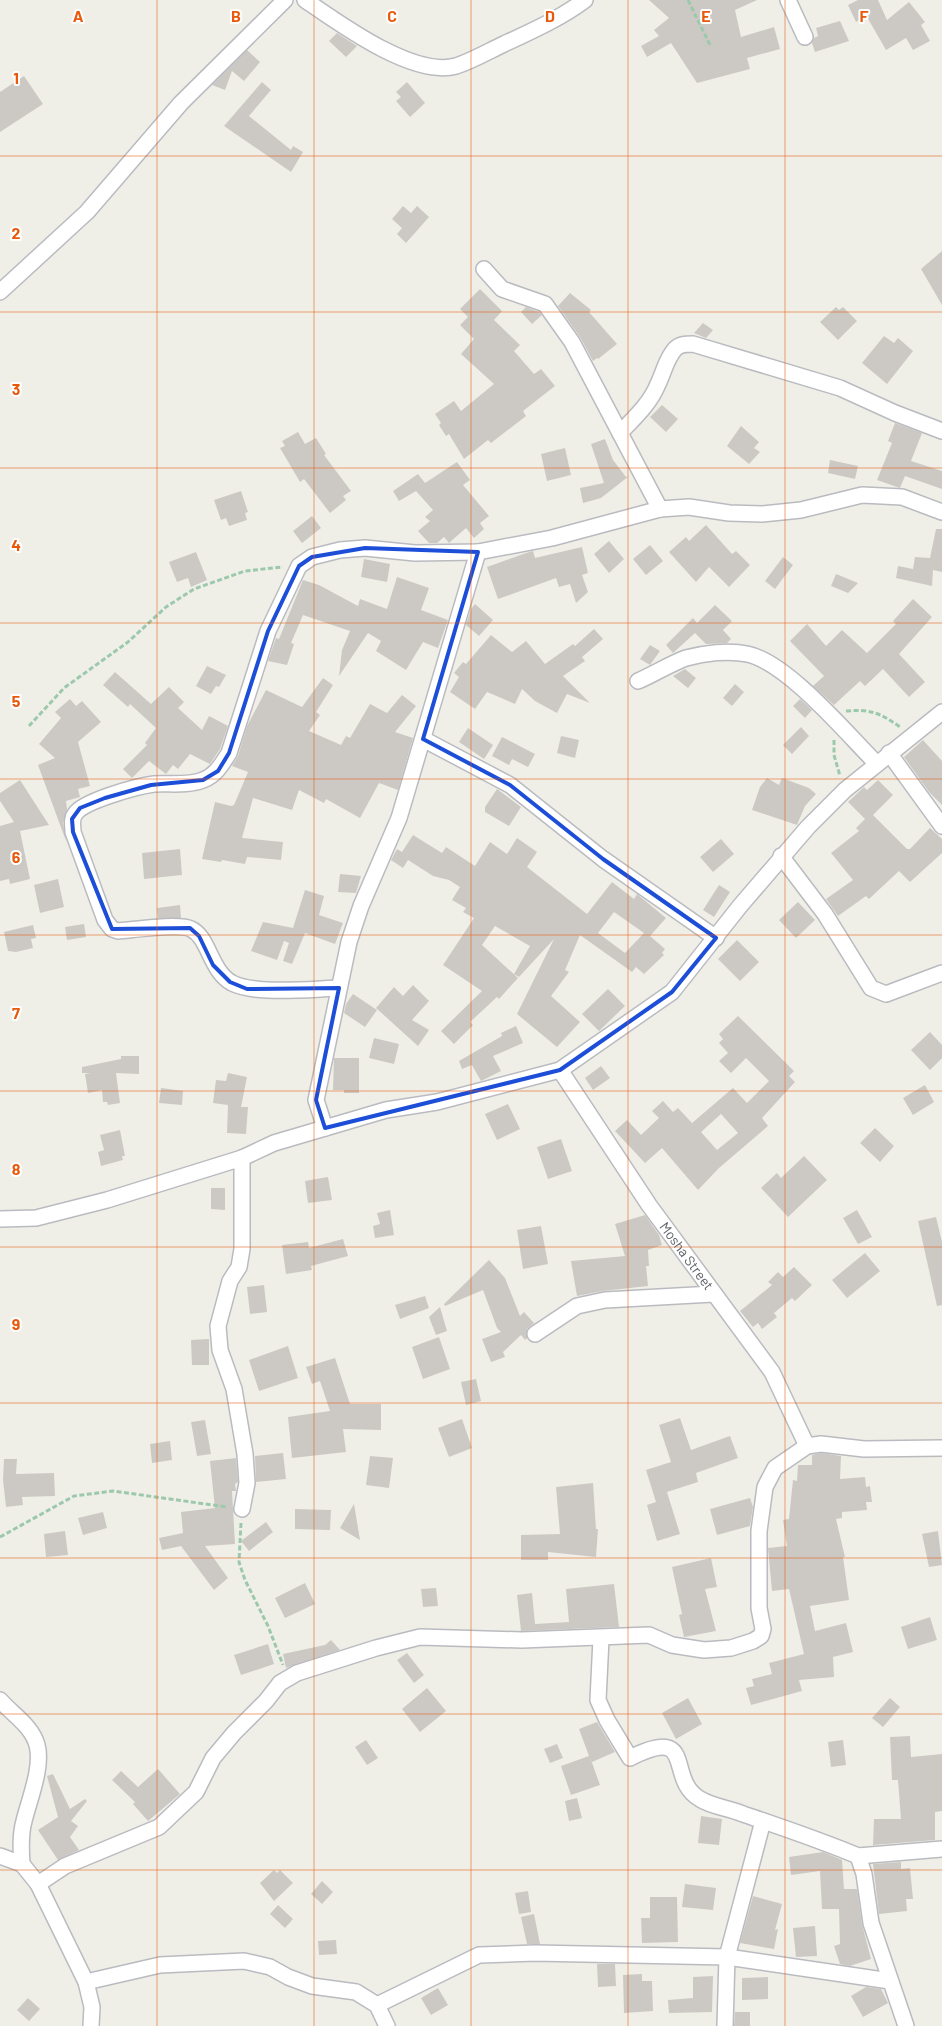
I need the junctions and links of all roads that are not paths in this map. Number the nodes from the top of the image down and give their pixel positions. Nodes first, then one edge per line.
1 (285, 0) edge
2 (305, 0) edge
3 (585, 0) edge
4 (788, 0) edge
5 (805, 37) dead end
6 (484, 269) dead end
7 (0, 292) edge
8 (942, 430) edge
9 (620, 433) junction
10 (660, 509) junction
11 (942, 512) edge
12 (478, 552) junction
13 (638, 681) dead end
14 (942, 712) edge
15 (423, 739) junction
16 (889, 753) junction
17 (877, 764) junction
18 (942, 826) edge
19 (781, 856) junction
20 (716, 938) junction
21 (942, 973) edge
22 (339, 988) junction
23 (560, 1070) junction
24 (325, 1128) junction
25 (242, 1158) junction
26 (0, 1219) edge
27 (713, 1294) junction
28 (535, 1334) dead end
29 (807, 1446) junction
30 (942, 1448) edge
31 (242, 1509) road end
32 (601, 1639) junction
33 (0, 1700) edge
34 (763, 1821) junction
35 (942, 1849) edge
36 (0, 1856) edge
37 (858, 1856) junction
38 (22, 1864) junction
39 (38, 1884) junction
40 (727, 1957) junction
41 (890, 1981) junction
42 (86, 1982) junction
43 (377, 2005) junction
44 (91, 2026) edge
45 (387, 2026) edge
46 (725, 2026) edge
47 (906, 2026) edge

1 - 7 street
2 - 3 street
4 - 5 street
6 - 9 street
8 - 9 street
9 - 10 street
10 - 11 street
10 - 12 street
12 - 15 street
12 - 22 street
13 - 17 street
14 - 16 street
15 - 20 street
15 - 22 street
16 - 17 street
16 - 18 street
17 - 19 street
19 - 20 street
19 - 21 street
20 - 23 street
22 - 24 street
23 - 24 street
23 - 27 street, Mosha Street
24 - 25 street
25 - 26 street
25 - 31 street
27 - 28 street
27 - 29 street, Mosha Street
29 - 30 street
29 - 32 street
32 - 34 street
32 - 39 street
33 - 38 street
34 - 37 street
34 - 40 street
35 - 37 street
36 - 38 street
37 - 41 street
38 - 39 street
39 - 42 street
40 - 41 street
40 - 43 street
40 - 46 street
41 - 47 street
42 - 43 street
42 - 44 street
43 - 45 street

